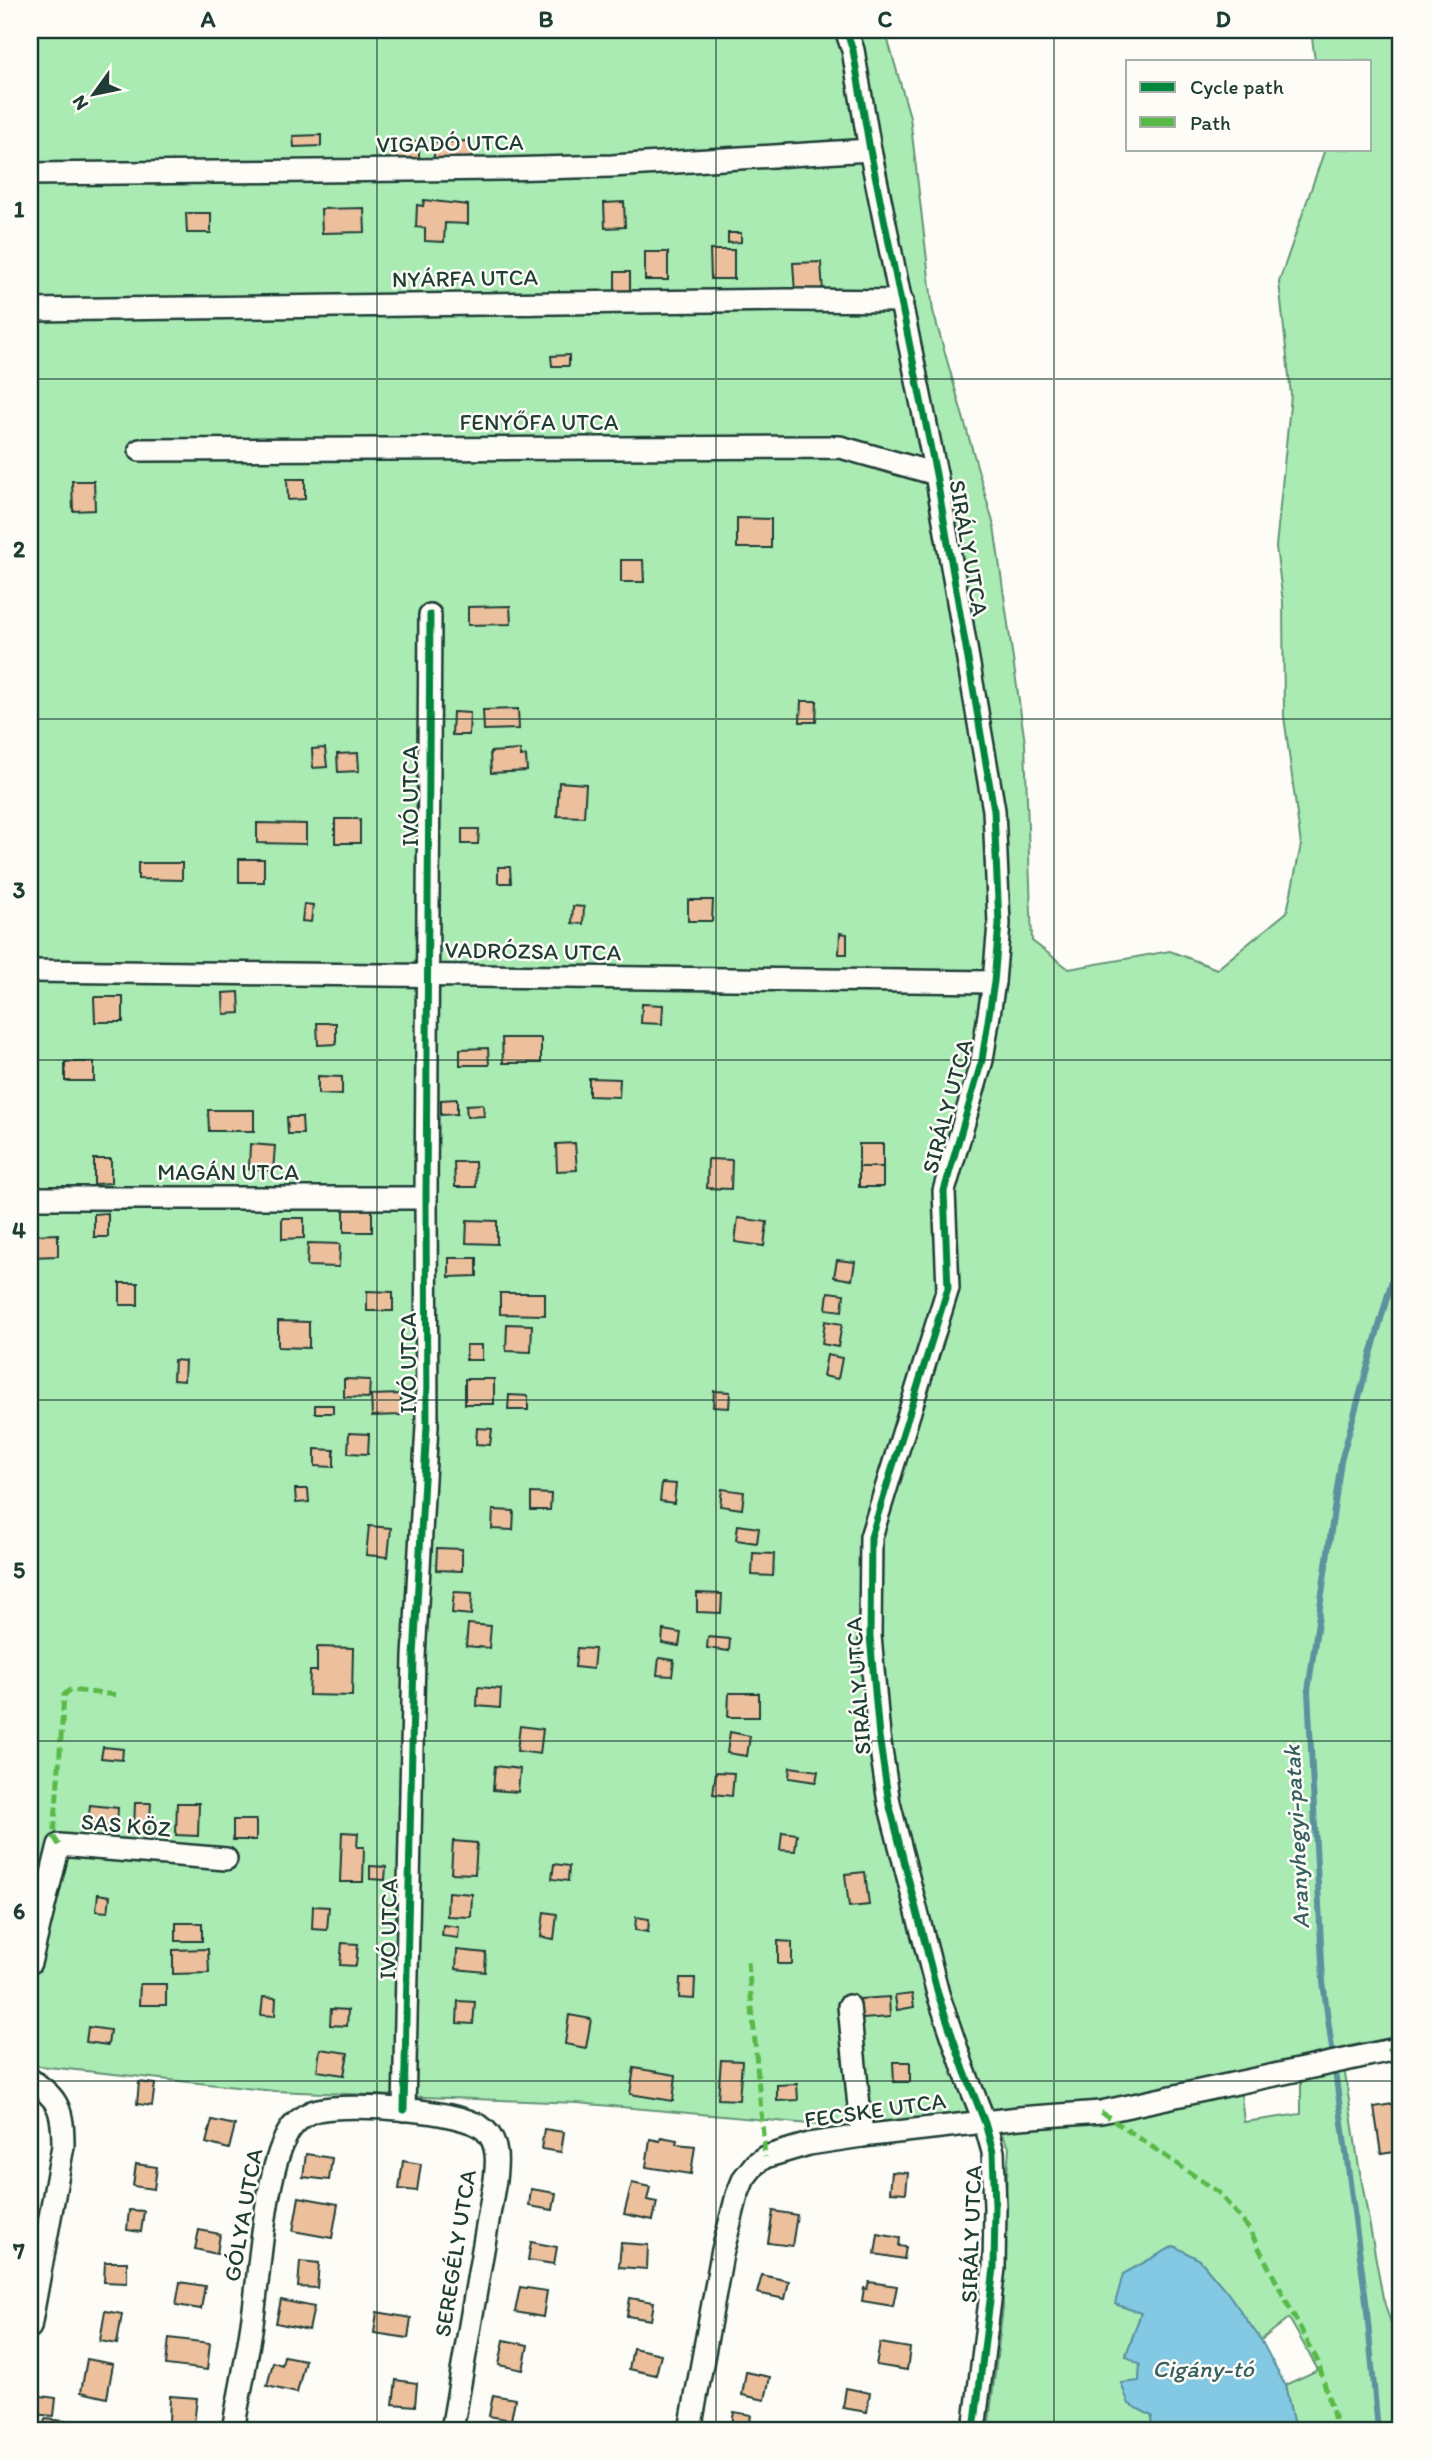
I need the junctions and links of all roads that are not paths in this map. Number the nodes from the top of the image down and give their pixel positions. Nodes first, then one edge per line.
1 (846, 30) edge
2 (870, 150) junction
3 (30, 174) edge
4 (902, 301) junction
5 (30, 310) edge
6 (140, 450) dead end
7 (936, 474) junction
8 (430, 615) dead end
9 (30, 971) edge
10 (429, 976) junction
11 (994, 982) junction
12 (30, 1198) edge
13 (426, 1198) junction
14 (226, 1859) dead end
15 (30, 1963) edge
16 (849, 2006) dead end
17 (1401, 2048) edge
18 (30, 2080) edge
19 (404, 2110) junction
20 (985, 2123) junction
21 (862, 2136) junction
22 (30, 2327) edge
23 (233, 2430) edge
24 (453, 2430) edge
25 (690, 2430) edge
26 (974, 2430) edge

1 - 2 street, SIRÁLY UTCA
2 - 3 street, VIGADÓ UTCA
2 - 4 street, SIRÁLY UTCA
4 - 5 street, NYÁRFA UTCA
4 - 7 street, SIRÁLY UTCA
6 - 7 street, FENYŐFA UTCA
7 - 11 street, SIRÁLY UTCA
8 - 10 street, IVÓ UTCA
9 - 10 street, VADRÓZSA UTCA
10 - 11 street, VADRÓZSA UTCA
10 - 13 street, IVÓ UTCA
11 - 20 street, SIRÁLY UTCA
12 - 13 street, MAGÁN UTCA
13 - 19 street, IVÓ UTCA
14 - 15 street, SAS KÖZ
16 - 21 street
17 - 20 street, FECSKE UTCA
18 - 22 street
19 - 23 street, GÓLYA UTCA
19 - 24 street, SEREGÉLY UTCA
20 - 21 street, FECSKE UTCA
20 - 26 street, SIRÁLY UTCA
21 - 25 street, FECSKE UTCA

